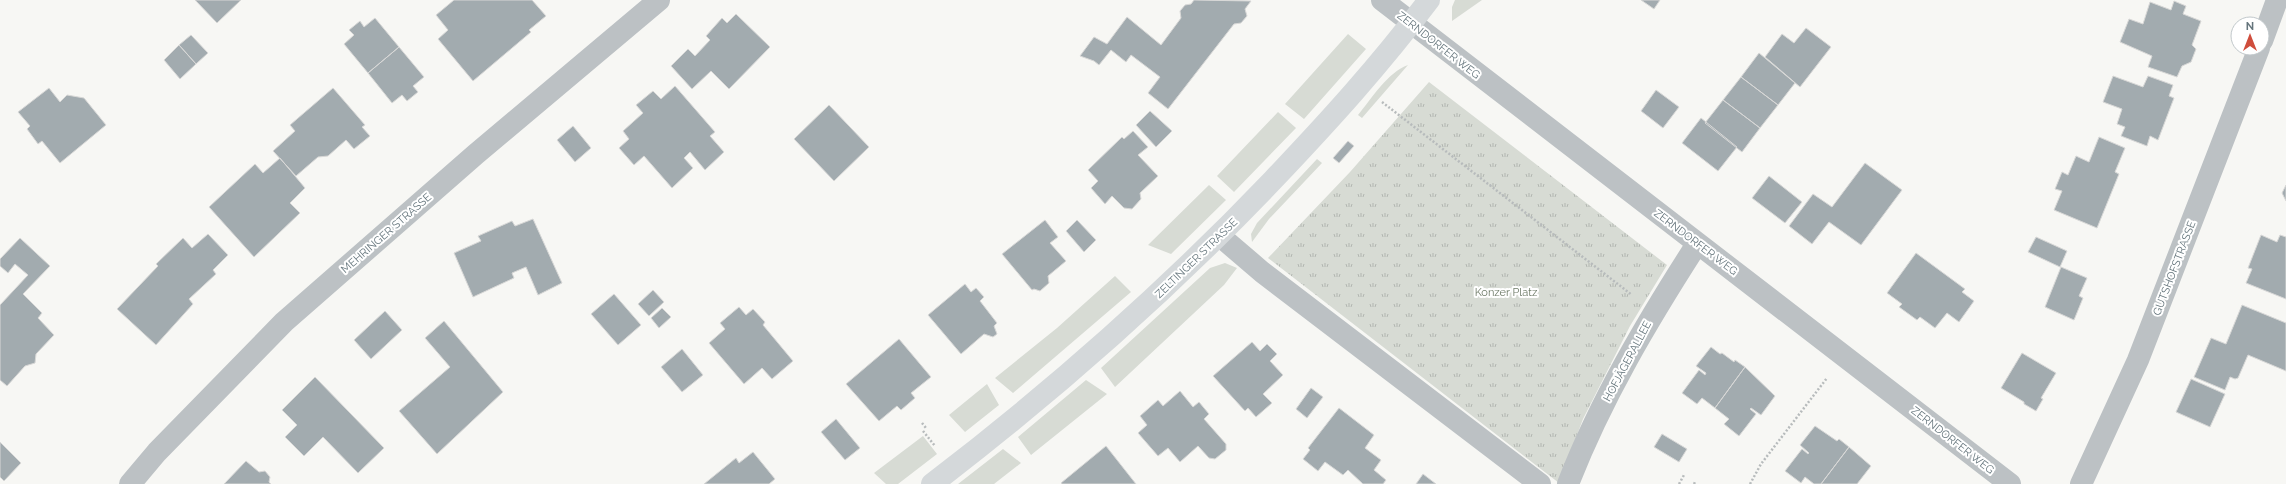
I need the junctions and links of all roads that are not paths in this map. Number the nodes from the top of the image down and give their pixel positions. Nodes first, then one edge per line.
1 (659, 0) edge
2 (1382, 0) edge
3 (1429, 0) edge
4 (2277, 0) edge
5 (2270, 19) edge
6 (1411, 23) junction
7 (2256, 56) edge
8 (1220, 236) junction
9 (1697, 244) junction
10 (130, 484) edge
11 (932, 484) edge
12 (1540, 484) edge
13 (1568, 484) edge
14 (2010, 484) edge
15 (2081, 484) edge

1 - 10 street, MEHRINGER STRASSE
2 - 6 street, ZERNDORFER WEG
3 - 6 street, ZELTINGER STRASSE
4 - 5 street
6 - 8 street, ZELTINGER STRASSE
6 - 9 street, ZERNDORFER WEG
7 - 15 street, GUTSHOFSTRASSE
8 - 11 street, ZELTINGER STRASSE
8 - 12 street
9 - 13 street, HOFJÄGERALLEE
9 - 14 street, ZERNDORFER WEG

